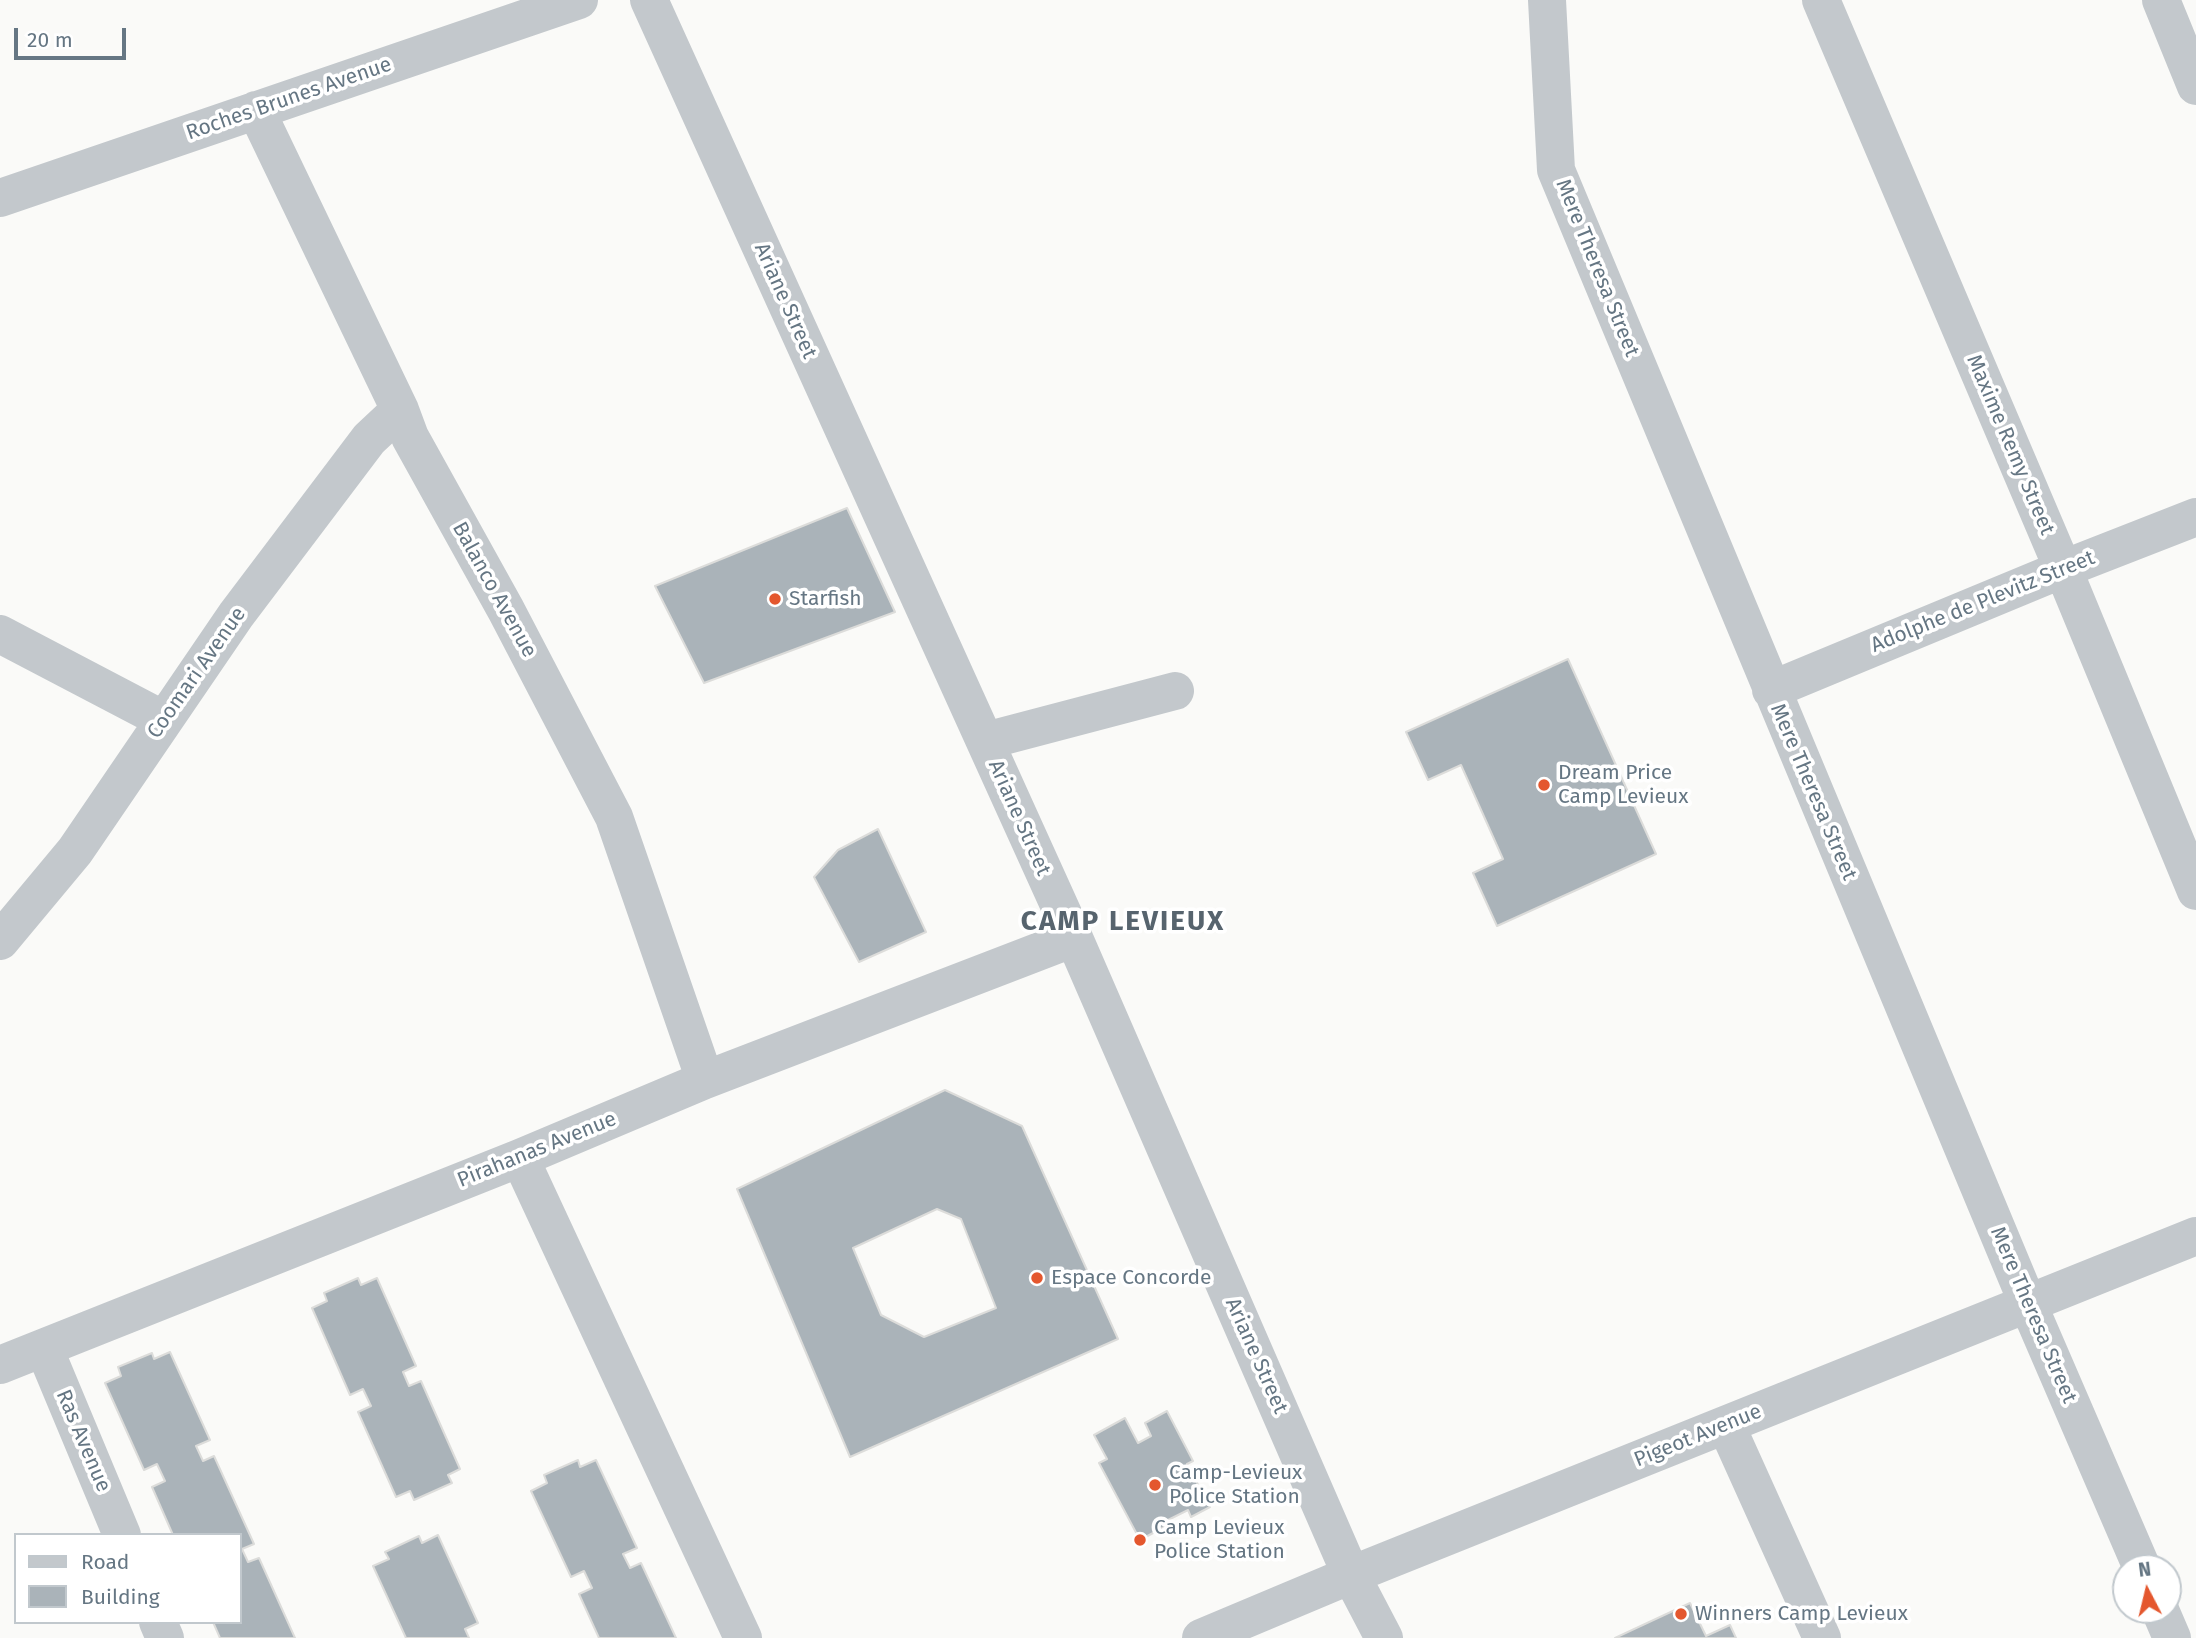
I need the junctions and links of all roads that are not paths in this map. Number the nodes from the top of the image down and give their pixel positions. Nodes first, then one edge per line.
1 (579, 0) edge
2 (649, 0) edge
3 (1547, 0) edge
4 (1821, 0) edge
5 (2161, 0) edge
6 (2196, 86) edge
7 (256, 110) junction
8 (0, 198) edge
9 (400, 410) junction
10 (2196, 517) edge
11 (2063, 569) junction
12 (0, 634) edge
13 (1771, 690) junction
14 (1175, 691) dead end
15 (164, 720) junction
16 (985, 741) junction
17 (2196, 891) edge
18 (1074, 938) junction
19 (0, 941) edge
20 (705, 1080) junction
21 (520, 1158) junction
22 (2196, 1236) edge
23 (2028, 1304) junction
24 (44, 1348) junction
25 (0, 1365) edge
26 (1726, 1425) junction
27 (120, 1533) edge
28 (2136, 1554) edge
29 (1351, 1575) junction
30 (743, 1638) edge
31 (1201, 1638) edge
32 (1384, 1638) edge
33 (1822, 1638) edge

1 - 7 street, Roches Brunes Avenue
2 - 16 street, Ariane Street
3 - 13 street, Mere Theresa Street
4 - 11 street, Maxime Remy Street
5 - 6 street
7 - 8 street, Roches Brunes Avenue
7 - 9 street, Balanco Avenue
9 - 15 street, Coomari Avenue
9 - 20 street, Balanco Avenue
10 - 11 street, Adolphe de Plevitz Street
11 - 13 street, Adolphe de Plevitz Street
11 - 17 street, Maxime Remy Street
12 - 15 street
13 - 23 street, Mere Theresa Street
14 - 16 street
15 - 19 street, Coomari Avenue
16 - 18 street, Ariane Street
18 - 20 street, Pirahanas Avenue
18 - 29 street, Ariane Street
20 - 21 street, Pirahanas Avenue
21 - 24 street, Pirahanas Avenue
21 - 30 street
22 - 23 street, Pigeot Avenue
23 - 26 street, Pigeot Avenue
23 - 28 street, Mere Theresa Street
24 - 25 street, Pirahanas Avenue
24 - 27 street, Ras Avenue
26 - 29 street, Pigeot Avenue
26 - 33 street
29 - 31 street, Pigeot Avenue
29 - 32 street, Ariane Street

